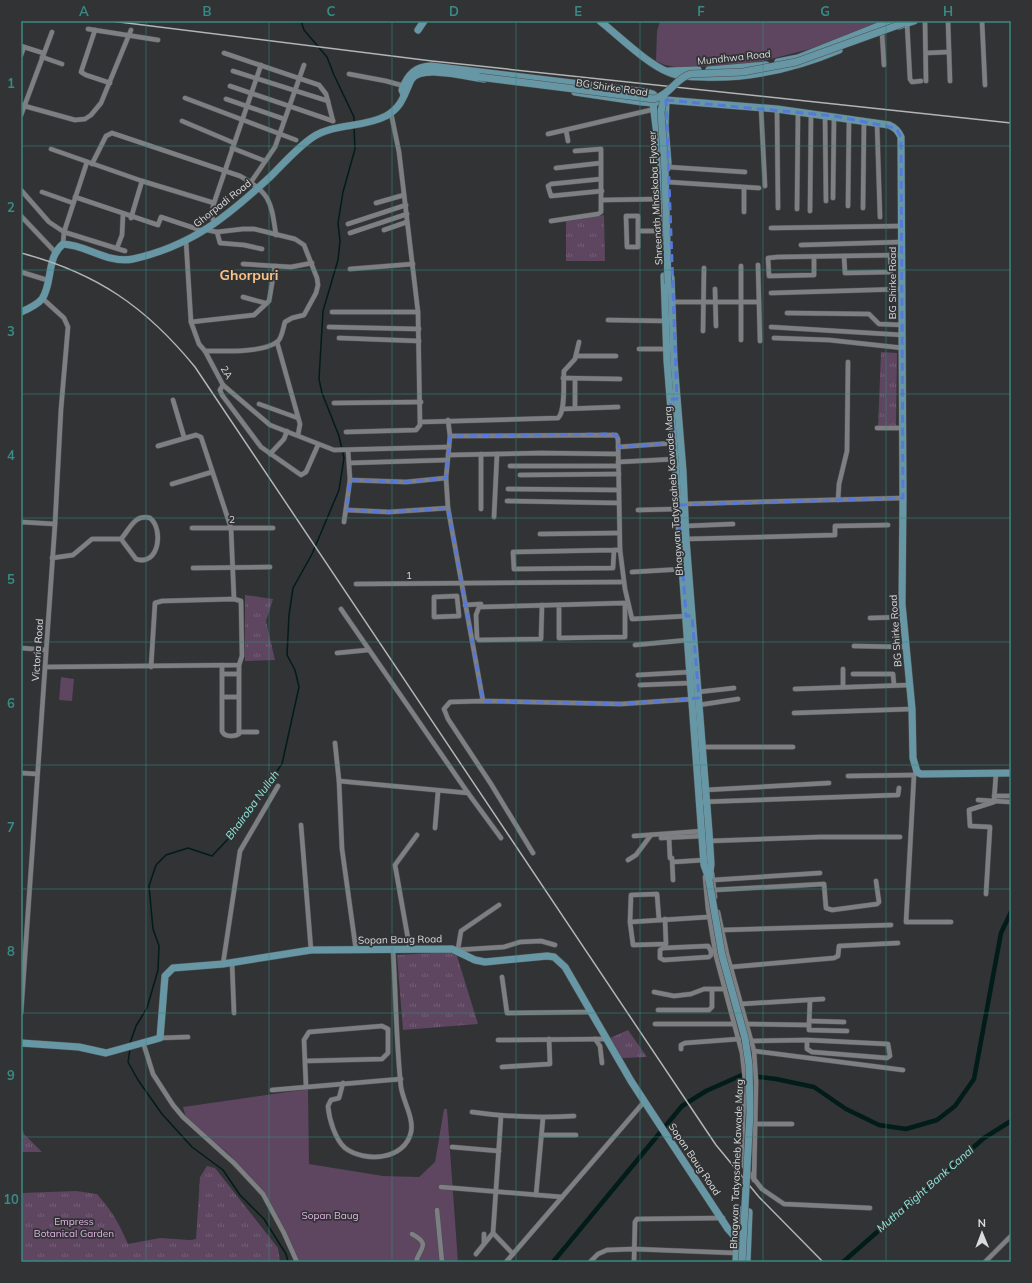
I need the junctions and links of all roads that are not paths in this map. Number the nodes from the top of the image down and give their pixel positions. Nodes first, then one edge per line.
1 (424, 21) edge
2 (600, 21) edge
3 (891, 21) edge
4 (925, 21) edge
5 (948, 21) edge
6 (982, 21) edge
7 (907, 22) edge
8 (88, 29) dead end
9 (95, 30) junction
10 (131, 30) dead end
11 (418, 30) dead end
12 (52, 32) dead end
13 (882, 33) junction
14 (128, 37) junction
15 (158, 40) dead end
16 (22, 47) edge
17 (949, 52) junction
18 (224, 53) dead end
19 (926, 53) junction
20 (21, 55) edge
21 (43, 55) junction
22 (62, 64) dead end
23 (261, 65) junction
24 (304, 65) dead end
25 (884, 65) dead end
26 (233, 71) dead end
27 (418, 71) junction
28 (666, 72) junction
29 (349, 74) dead end
30 (475, 74) junction
31 (256, 78) junction
32 (300, 78) junction
33 (950, 81) dead end
34 (110, 82) junction
35 (985, 85) dead end
36 (230, 86) dead end
37 (404, 86) junction
38 (295, 91) junction
39 (251, 93) junction
40 (404, 95) junction
41 (185, 98) dead end
42 (226, 99) dead end
43 (328, 101) junction
44 (659, 102) junction
45 (23, 105) edge
46 (247, 106) junction
47 (289, 106) junction
48 (761, 108) junction
49 (777, 109) junction
50 (391, 112) junction
51 (798, 112) junction
52 (811, 114) junction
53 (825, 115) junction
54 (21, 116) edge
55 (834, 116) junction
56 (849, 118) junction
57 (284, 119) junction
58 (243, 120) junction
59 (864, 121) junction
60 (182, 122) dead end
61 (877, 123) junction
62 (566, 130) junction
63 (279, 134) junction
64 (548, 134) dead end
65 (296, 140) dead end
66 (568, 141) dead end
67 (233, 145) junction
68 (51, 149) dead end
69 (575, 151) dead end
70 (266, 161) junction
71 (90, 163) junction
72 (601, 163) junction
73 (668, 167) junction
74 (556, 168) dead end
75 (225, 171) junction
76 (745, 172) dead end
77 (601, 179) junction
78 (142, 181) junction
79 (251, 182) junction
80 (668, 182) junction
81 (765, 186) dead end
82 (258, 188) junction
83 (744, 188) junction
84 (759, 188) dead end
85 (21, 190) edge
86 (602, 190) junction
87 (42, 192) dead end
88 (404, 195) junction
89 (75, 197) junction
90 (833, 198) dead end
91 (662, 199) junction
92 (602, 200) junction
93 (826, 201) dead end
94 (73, 203) junction
95 (214, 203) junction
96 (376, 203) dead end
97 (406, 205) junction
98 (848, 206) dead end
99 (778, 208) dead end
100 (863, 208) dead end
101 (797, 209) dead end
102 (810, 211) dead end
103 (744, 212) dead end
104 (407, 214) junction
105 (123, 215) junction
106 (21, 216) edge
107 (880, 216) dead end
108 (131, 218) junction
109 (551, 220) dead end
110 (408, 222) junction
111 (215, 224) junction
112 (348, 224) dead end
113 (902, 226) junction
114 (771, 228) dead end
115 (384, 230) dead end
116 (205, 231) junction
117 (638, 231) junction
118 (663, 231) junction
119 (64, 232) junction
120 (217, 232) junction
121 (350, 233) dead end
122 (276, 235) junction
123 (186, 241) junction
124 (902, 242) junction
125 (63, 244) junction
126 (801, 245) dead end
127 (116, 248) junction
128 (262, 249) dead end
129 (125, 251) dead end
130 (56, 253) junction
131 (890, 255) junction
132 (902, 255) junction
133 (844, 256) junction
134 (814, 257) junction
135 (243, 264) dead end
136 (312, 264) junction
137 (413, 264) junction
138 (275, 266) junction
139 (741, 266) dead end
140 (758, 266) dead end
141 (704, 268) dead end
142 (350, 269) dead end
143 (21, 272) edge
144 (47, 280) junction
145 (715, 289) dead end
146 (903, 289) junction
147 (771, 293) dead end
148 (244, 297) dead end
149 (42, 298) junction
150 (669, 301) junction
151 (740, 302) junction
152 (759, 302) junction
153 (265, 303) junction
154 (704, 303) junction
155 (716, 303) junction
156 (21, 312) edge
157 (332, 312) dead end
158 (418, 312) junction
159 (787, 312) dead end
160 (608, 320) dead end
161 (666, 320) junction
162 (191, 322) junction
163 (903, 325) junction
164 (716, 326) dead end
165 (329, 327) dead end
166 (771, 327) dead end
167 (419, 329) junction
168 (703, 330) dead end
169 (903, 335) junction
170 (339, 338) dead end
171 (774, 338) dead end
172 (741, 340) dead end
173 (419, 341) junction
174 (760, 341) dead end
175 (277, 342) junction
176 (578, 342) dead end
177 (903, 348) junction
178 (639, 349) dead end
179 (667, 349) junction
180 (205, 351) junction
181 (576, 356) junction
182 (616, 356) dead end
183 (848, 362) dead end
184 (563, 378) junction
185 (575, 379) junction
186 (620, 379) dead end
187 (223, 385) junction
188 (674, 399) junction
189 (173, 400) dead end
190 (334, 402) dead end
191 (421, 402) junction
192 (259, 404) dead end
193 (618, 407) dead end
194 (562, 408) junction
195 (575, 408) junction
196 (298, 418) junction
197 (448, 420) junction
198 (421, 422) junction
199 (877, 428) dead end
200 (903, 428) junction
201 (287, 431) junction
202 (346, 432) dead end
203 (298, 435) junction
204 (450, 436) junction
205 (184, 437) junction
206 (674, 443) junction
207 (318, 445) junction
208 (158, 446) dead end
209 (449, 447) junction
210 (618, 447) junction
211 (347, 450) junction
212 (270, 454) junction
213 (481, 454) junction
214 (497, 454) junction
215 (618, 454) junction
216 (447, 458) junction
217 (678, 458) junction
218 (349, 463) junction
219 (618, 464) junction
220 (510, 466) dead end
221 (212, 472) junction
222 (619, 474) junction
223 (520, 475) dead end
224 (446, 478) junction
225 (350, 480) junction
226 (172, 484) dead end
227 (508, 489) dead end
228 (619, 490) junction
229 (903, 498) junction
230 (838, 500) junction
231 (507, 501) dead end
232 (619, 503) junction
233 (680, 506) junction
234 (448, 508) junction
235 (481, 509) dead end
236 (347, 510) junction
237 (638, 510) dead end
238 (494, 517) dead end
239 (21, 522) edge
240 (344, 522) dead end
241 (55, 524) junction
242 (733, 524) dead end
243 (888, 525) dead end
244 (685, 526) junction
245 (192, 528) dead end
246 (231, 528) junction
247 (273, 528) dead end
248 (619, 533) junction
249 (540, 534) dead end
250 (122, 539) junction
251 (686, 539) junction
252 (614, 550) junction
253 (620, 550) junction
254 (52, 558) junction
255 (193, 568) dead end
256 (233, 568) junction
257 (270, 568) dead end
258 (685, 569) junction
259 (632, 572) dead end
260 (623, 582) junction
261 (356, 584) dead end
262 (462, 584) junction
263 (234, 599) junction
264 (628, 602) junction
265 (465, 604) junction
266 (542, 605) junction
267 (559, 605) junction
268 (341, 609) dead end
269 (459, 610) junction
270 (466, 610) junction
271 (689, 616) junction
272 (902, 617) junction
273 (632, 618) junction
274 (870, 618) dead end
275 (625, 619) junction
276 (688, 640) junction
277 (635, 645) dead end
278 (854, 646) dead end
279 (906, 647) junction
280 (21, 648) edge
281 (46, 650) junction
282 (368, 650) junction
283 (337, 653) dead end
284 (222, 665) junction
285 (239, 665) junction
286 (151, 666) junction
287 (45, 667) junction
288 (843, 669) dead end
289 (690, 672) junction
290 (222, 674) junction
291 (238, 674) junction
292 (853, 674) dead end
293 (638, 676) dead end
294 (691, 683) junction
295 (640, 685) dead end
296 (894, 685) junction
297 (910, 685) junction
298 (843, 687) junction
299 (734, 688) dead end
300 (795, 688) dead end
301 (222, 697) junction
302 (238, 697) junction
303 (697, 698) junction
304 (738, 699) dead end
305 (483, 701) junction
306 (912, 709) junction
307 (794, 713) dead end
308 (239, 732) junction
309 (257, 732) dead end
310 (335, 743) dead end
311 (702, 747) junction
312 (793, 747) dead end
313 (700, 771) junction
314 (21, 773) edge
315 (996, 773) junction
316 (1011, 773) edge
317 (38, 774) junction
318 (915, 774) junction
319 (848, 776) dead end
320 (339, 781) junction
321 (829, 783) dead end
322 (278, 786) dead end
323 (899, 788) dead end
324 (705, 790) junction
325 (438, 792) junction
326 (468, 793) junction
327 (994, 796) junction
328 (1011, 796) edge
329 (978, 800) dead end
330 (703, 802) junction
331 (994, 802) junction
332 (1011, 802) edge
333 (301, 825) dead end
334 (435, 828) dead end
335 (705, 833) junction
336 (651, 835) junction
337 (417, 836) dead end
338 (634, 836) dead end
339 (669, 837) junction
340 (900, 837) dead end
341 (501, 838) dead end
342 (660, 838) dead end
343 (709, 841) junction
344 (533, 853) dead end
345 (628, 860) dead end
346 (672, 862) junction
347 (706, 863) junction
348 (820, 873) dead end
349 (673, 880) dead end
350 (711, 880) junction
351 (876, 881) dead end
352 (714, 890) junction
353 (986, 894) dead end
354 (500, 905) dead end
355 (709, 917) junction
356 (665, 919) junction
357 (659, 920) junction
358 (630, 922) junction
359 (952, 922) dead end
360 (891, 925) dead end
361 (722, 930) junction
362 (898, 943) dead end
363 (555, 945) dead end
364 (311, 950) junction
365 (356, 950) junction
366 (393, 950) junction
367 (410, 950) junction
368 (457, 950) junction
369 (713, 951) junction
370 (232, 962) junction
371 (223, 964) junction
372 (730, 967) junction
373 (502, 977) dead end
374 (725, 989) junction
375 (712, 990) junction
376 (654, 992) dead end
377 (823, 999) dead end
378 (810, 1000) junction
379 (741, 1004) junction
380 (658, 1010) dead end
381 (591, 1012) junction
382 (21, 1013) edge
383 (234, 1013) dead end
384 (844, 1022) dead end
385 (809, 1023) junction
386 (655, 1024) dead end
387 (734, 1024) junction
388 (747, 1024) junction
389 (847, 1031) dead end
390 (188, 1037) dead end
391 (160, 1038) junction
392 (549, 1039) junction
393 (595, 1039) junction
394 (607, 1039) junction
395 (739, 1039) junction
396 (498, 1040) dead end
397 (807, 1040) junction
398 (389, 1041) junction
399 (398, 1041) junction
400 (752, 1041) junction
401 (21, 1043) edge
402 (141, 1043) junction
403 (681, 1049) dead end
404 (754, 1052) junction
405 (305, 1062) junction
406 (602, 1063) dead end
407 (502, 1067) dead end
408 (903, 1070) dead end
409 (401, 1079) junction
410 (343, 1083) junction
411 (306, 1086) junction
412 (272, 1090) dead end
413 (644, 1102) junction
414 (472, 1112) dead end
415 (501, 1116) junction
416 (574, 1116) dead end
417 (543, 1118) junction
418 (756, 1124) junction
419 (792, 1124) dead end
420 (542, 1135) junction
421 (576, 1135) dead end
422 (452, 1147) dead end
423 (499, 1151) junction
424 (754, 1180) junction
425 (441, 1187) dead end
426 (496, 1191) junction
427 (536, 1195) junction
428 (562, 1197) junction
429 (870, 1208) dead end
430 (437, 1210) dead end
431 (723, 1218) junction
432 (493, 1233) junction
433 (412, 1234) dead end
434 (484, 1234) dead end
435 (1011, 1236) edge
436 (736, 1238) junction
437 (747, 1241) junction
438 (484, 1243) junction
439 (634, 1249) junction
440 (736, 1253) junction
441 (476, 1254) dead end
442 (514, 1254) junction
443 (297, 1262) edge
444 (416, 1262) edge
445 (442, 1262) edge
446 (506, 1262) edge
447 (590, 1262) edge
448 (634, 1262) edge
449 (736, 1262) edge
450 (742, 1262) edge
451 (747, 1262) edge
452 (985, 1262) edge

1 - 11 street
2 - 28 street, Mundhwa Road
3 - 28 street, Mundhwa Road
4 - 19 street
5 - 17 street
6 - 35 street
7 - 13 street, Mundhwa Road
7 - 19 street
7 - 30 street, bridge
7 - 44 street, bridge
8 - 9 street
9 - 14 street
9 - 34 street
10 - 14 street
12 - 21 street
13 - 25 street
13 - 28 street, Mundhwa Road
14 - 15 street
14 - 34 street
16 - 20 street
16 - 21 street
17 - 19 street
17 - 33 street
18 - 23 street
21 - 22 street
21 - 45 street
23 - 31 street
23 - 32 street
24 - 32 street
26 - 31 street
27 - 30 street
27 - 37 street
27 - 40 street, Ghorpadi Road
29 - 37 street
30 - 44 street, BG Shirke Road
30 - 44 street, bridge
31 - 38 street
31 - 39 street
32 - 38 street
32 - 43 street
34 - 45 street
36 - 39 street
37 - 40 street
38 - 43 street
38 - 47 street
39 - 46 street
39 - 47 street
40 - 50 street, Ghorpadi Road
41 - 58 street
42 - 46 street
43 - 47 street
44 - 48 street, BG Shirke Road
44 - 62 street
44 - 73 street, Bhagwan Tatyasaheb Kawade Marg
44 - 91 street, Bhagwan Tatyasaheb Kawade Marg
44 - 150 street, Shreenath Mhaskoba Flyover, bridge
45 - 54 street
46 - 57 street
46 - 58 street
47 - 57 street
48 - 49 street, BG Shirke Road
48 - 81 street
49 - 51 street, BG Shirke Road
49 - 99 street
50 - 82 street, Ghorpadi Road
50 - 88 street
51 - 52 street, BG Shirke Road
51 - 101 street
52 - 53 street, BG Shirke Road
52 - 102 street
53 - 55 street, BG Shirke Road
53 - 93 street
55 - 56 street, BG Shirke Road
55 - 90 street
56 - 59 street, BG Shirke Road
56 - 98 street
57 - 63 street
58 - 63 street
58 - 67 street
59 - 61 street, BG Shirke Road
59 - 100 street
60 - 67 street
61 - 107 street
61 - 113 street, BG Shirke Road
62 - 64 street
62 - 66 street
63 - 65 street
63 - 70 street
67 - 70 street
67 - 75 street
68 - 71 street
69 - 72 street
70 - 79 street
71 - 75 street
71 - 78 street
71 - 89 street
72 - 74 street
72 - 77 street
73 - 76 street
73 - 80 street, Bhagwan Tatyasaheb Kawade Marg
75 - 79 street
75 - 95 street
77 - 86 street
77 - 86 street
78 - 95 street
78 - 108 street
79 - 82 street
80 - 83 street
80 - 150 street, Bhagwan Tatyasaheb Kawade Marg
82 - 111 street, Ghorpadi Road
82 - 122 street
83 - 84 street
83 - 103 street
85 - 119 street
86 - 92 street
87 - 94 street
88 - 96 street
88 - 97 street
89 - 94 street
89 - 105 street
91 - 92 street
91 - 118 street, Bhagwan Tatyasaheb Kawade Marg
92 - 109 street
94 - 119 street
95 - 111 street
97 - 104 street
97 - 112 street
104 - 110 street
104 - 121 street
105 - 108 street
105 - 127 street
106 - 130 street
108 - 116 street
110 - 115 street
110 - 137 street
111 - 116 street, Ghorpadi Road
113 - 114 street
113 - 124 street, BG Shirke Road
116 - 120 street
116 - 123 street, Ghorpadi Road
117 - 117 street
117 - 118 street
118 - 150 street, Bhagwan Tatyasaheb Kawade Marg
119 - 125 street
119 - 127 street
120 - 122 street
120 - 128 street
122 - 136 street
123 - 125 street, Ghorpadi Road
123 - 162 street, 2A
124 - 126 street
124 - 132 street, BG Shirke Road
125 - 130 street
127 - 129 street
130 - 144 street
131 - 132 street
131 - 133 street
131 - 133 street
132 - 146 street, BG Shirke Road
133 - 134 street
134 - 134 street
135 - 138 street
136 - 138 street
136 - 175 street
137 - 142 street
137 - 158 street
138 - 153 street
139 - 151 street
140 - 152 street
141 - 154 street
143 - 144 street
144 - 149 street
145 - 155 street
146 - 147 street
146 - 163 street, BG Shirke Road
148 - 153 street
149 - 156 street
149 - 241 street, Victoria Road
150 - 154 street
150 - 161 street, Bhagwan Tatyasaheb Kawade Marg
150 - 188 street, Bhagwan Tatyasaheb Kawade Marg
151 - 152 street
151 - 155 street
151 - 172 street
152 - 174 street
153 - 162 street
154 - 155 street
154 - 168 street
155 - 164 street
157 - 158 street
158 - 167 street
159 - 163 street
160 - 161 street
161 - 179 street, Bhagwan Tatyasaheb Kawade Marg
162 - 180 street, 2A
163 - 169 street, BG Shirke Road
165 - 167 street
166 - 169 street
167 - 173 street
169 - 177 street, BG Shirke Road
170 - 173 street
171 - 177 street
173 - 191 street
175 - 180 street
175 - 196 street
176 - 181 street
177 - 200 street, BG Shirke Road
178 - 179 street
179 - 188 street, Bhagwan Tatyasaheb Kawade Marg
180 - 187 street, 2A
181 - 182 street
181 - 184 street
183 - 230 street
184 - 185 street
184 - 194 street
185 - 186 street
185 - 195 street
187 - 201 street, 2A
187 - 212 street
188 - 206 street, Bhagwan Tatyasaheb Kawade Marg
188 - 217 street, Bhagwan Tatyasaheb Kawade Marg
189 - 205 street
190 - 191 street
191 - 198 street
192 - 196 street
193 - 195 street
194 - 195 street
194 - 197 street
196 - 203 street
197 - 198 street
197 - 204 street
198 - 202 street
199 - 200 street
200 - 229 street, BG Shirke Road
201 - 203 street, 2A
201 - 212 street
203 - 207 street, 2A
204 - 209 street
204 - 210 street
205 - 208 street
205 - 221 street
206 - 210 street
206 - 217 street, Bhagwan Tatyasaheb Kawade Marg
207 - 211 street, 2A
207 - 212 street
209 - 211 street, 2A
209 - 216 street
210 - 215 street
211 - 218 street
213 - 214 street
213 - 216 street
213 - 235 street
214 - 215 street
214 - 238 street
215 - 219 street
216 - 218 street
216 - 224 street
217 - 219 street
217 - 233 street, Bhagwan Tatyasaheb Kawade Marg
218 - 225 street
219 - 220 street
219 - 222 street
221 - 226 street
221 - 246 street
222 - 223 street
222 - 228 street
224 - 225 street
224 - 234 street
225 - 236 street
227 - 228 street
228 - 232 street
229 - 230 street
229 - 272 street, BG Shirke Road
230 - 233 street
231 - 232 street
232 - 248 street
233 - 237 street
233 - 244 street, Bhagwan Tatyasaheb Kawade Marg
233 - 258 street, Bhagwan Tatyasaheb Kawade Marg
234 - 236 street
234 - 262 street
236 - 240 street
239 - 241 street
241 - 254 street, Victoria Road
242 - 244 street
243 - 251 street
244 - 251 street, Bhagwan Tatyasaheb Kawade Marg
245 - 246 street, 2
246 - 247 street, 2
246 - 256 street
248 - 249 street
248 - 253 street
250 - 250 street
250 - 254 street
251 - 258 street, Bhagwan Tatyasaheb Kawade Marg
252 - 252 street
252 - 253 street
253 - 260 street
254 - 281 street, Victoria Road
255 - 256 street
256 - 257 street
256 - 263 street
258 - 259 street
258 - 271 street, Bhagwan Tatyasaheb Kawade Marg
260 - 262 street, 1
260 - 264 street
261 - 262 street, 1
262 - 265 street
263 - 285 street
263 - 286 street
264 - 265 street
264 - 273 street
265 - 270 street
266 - 266 street
266 - 267 street
267 - 275 street
267 - 275 street
268 - 282 street
269 - 269 street
269 - 270 street
270 - 305 street
271 - 273 street
271 - 276 street, Bhagwan Tatyasaheb Kawade Marg
271 - 303 street, Bhagwan Tatyasaheb Kawade Marg
272 - 274 street
272 - 279 street, BG Shirke Road
273 - 275 street
276 - 277 street
276 - 289 street, Bhagwan Tatyasaheb Kawade Marg
278 - 279 street
279 - 297 street, BG Shirke Road
280 - 281 street
281 - 287 street, Victoria Road
282 - 283 street
282 - 326 street
284 - 285 street
284 - 286 street
284 - 290 street
285 - 291 street
286 - 287 street
287 - 317 street, Victoria Road
288 - 298 street
289 - 293 street
289 - 294 street, Bhagwan Tatyasaheb Kawade Marg
290 - 291 street
290 - 301 street
291 - 302 street
292 - 296 street
294 - 295 street
294 - 303 street, Bhagwan Tatyasaheb Kawade Marg
296 - 297 street
296 - 298 street
297 - 306 street, BG Shirke Road
298 - 300 street
299 - 303 street
301 - 302 street
301 - 308 street
302 - 308 street
303 - 304 street
303 - 305 street
303 - 311 street, Bhagwan Tatyasaheb Kawade Marg
303 - 313 street, Bhagwan Tatyasaheb Kawade Marg
305 - 344 street
306 - 307 street
306 - 318 street, BG Shirke Road
308 - 309 street
310 - 320 street
311 - 312 street
311 - 313 street, Bhagwan Tatyasaheb Kawade Marg
313 - 324 street, Bhagwan Tatyasaheb Kawade Marg
313 - 330 street, Bhagwan Tatyasaheb Kawade Marg
314 - 317 street
315 - 316 street
315 - 318 street
315 - 327 street
317 - 382 street, Victoria Road
318 - 319 street
318 - 359 street
320 - 325 street
320 - 365 street
321 - 324 street
322 - 371 street
323 - 330 street
324 - 330 street, Bhagwan Tatyasaheb Kawade Marg
325 - 326 street
325 - 334 street
326 - 341 street
327 - 328 street
327 - 331 street
329 - 331 street
330 - 335 street, Bhagwan Tatyasaheb Kawade Marg
331 - 332 street
331 - 353 street
333 - 364 street
335 - 336 street
335 - 339 street
335 - 343 street, Bhagwan Tatyasaheb Kawade Marg
335 - 347 street, Bhagwan Tatyasaheb Kawade Marg
336 - 338 street
336 - 345 street
337 - 367 street
339 - 342 street
339 - 346 street
340 - 343 street
343 - 347 street, Bhagwan Tatyasaheb Kawade Marg
346 - 347 street
346 - 349 street
347 - 350 street, Bhagwan Tatyasaheb Kawade Marg
347 - 355 street
348 - 350 street
350 - 352 street
350 - 450 street, Bhagwan Tatyasaheb Kawade Marg, bridge
351 - 352 street
352 - 361 street
354 - 368 street
355 - 356 street
355 - 369 street
356 - 357 street
356 - 358 street
357 - 358 street
357 - 358 street
360 - 361 street
361 - 372 street
362 - 372 street
363 - 368 street
364 - 365 street, Sopan Baug Road
364 - 370 street, Sopan Baug Road
365 - 366 street, Sopan Baug Road
366 - 367 street, Sopan Baug Road
366 - 399 street
367 - 368 street, Sopan Baug Road
368 - 381 street, Sopan Baug Road
369 - 369 street
369 - 374 street
370 - 371 street, Sopan Baug Road
370 - 383 street
371 - 391 street, Sopan Baug Road
372 - 379 street
373 - 381 street
374 - 375 street
374 - 387 street
375 - 376 street
375 - 380 street
377 - 378 street
378 - 379 street
378 - 385 street
379 - 388 street
381 - 394 street, Sopan Baug Road
384 - 385 street
385 - 388 street
385 - 389 street
386 - 387 street
387 - 395 street
388 - 400 street
390 - 391 street
391 - 402 street
392 - 393 street
392 - 396 street
392 - 407 street
393 - 394 street
393 - 406 street
394 - 413 street, Sopan Baug Road
395 - 403 street
395 - 424 street
397 - 397 street
397 - 400 street
398 - 399 street
398 - 405 street
398 - 405 street
399 - 409 street
400 - 404 street
401 - 402 street
402 - 443 street
404 - 408 street
404 - 418 street
405 - 411 street
409 - 410 street
409 - 410 street
410 - 411 street
411 - 412 street
413 - 428 street
413 - 431 street, Sopan Baug Road
414 - 415 street
415 - 417 street
415 - 423 street
416 - 417 street
417 - 420 street
418 - 419 street
418 - 424 street
420 - 421 street
420 - 427 street
422 - 423 street
423 - 426 street
424 - 429 street
425 - 426 street
426 - 427 street
426 - 432 street
427 - 428 street
428 - 442 street
430 - 445 street
431 - 436 street, Sopan Baug Road
431 - 439 street
432 - 438 street
432 - 442 street
433 - 444 street
434 - 438 street
435 - 452 street
436 - 437 street
436 - 437 street
436 - 440 street
437 - 451 street
438 - 441 street
439 - 440 street
439 - 447 street
439 - 448 street
440 - 449 street
442 - 446 street

